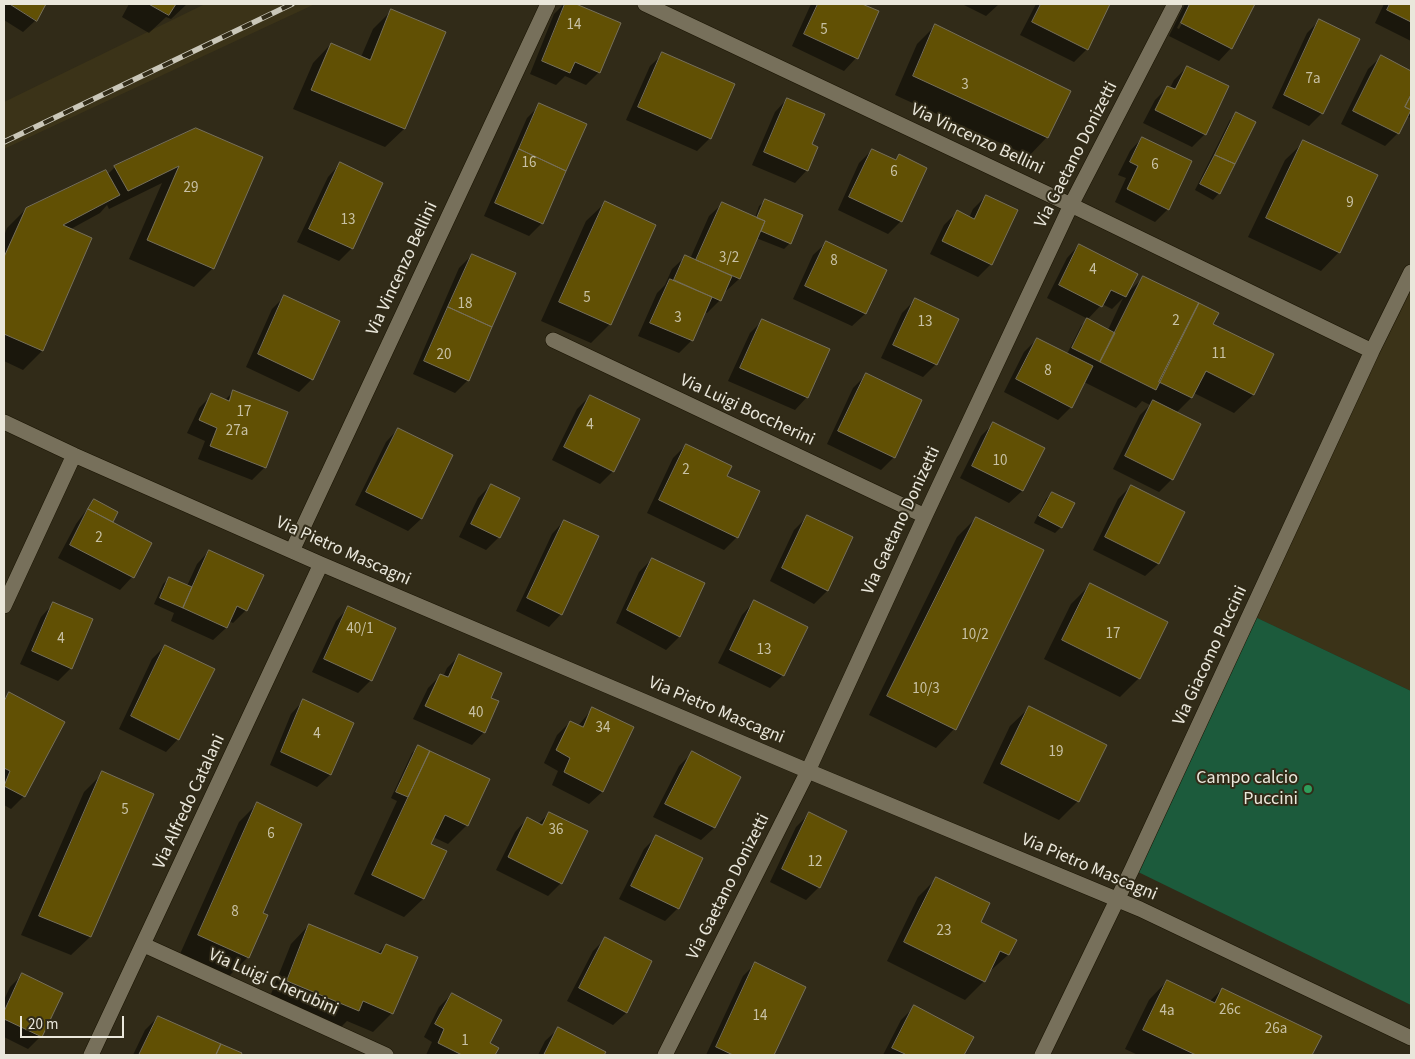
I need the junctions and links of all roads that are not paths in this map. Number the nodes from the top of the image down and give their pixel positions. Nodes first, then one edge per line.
1 (548, 4) edge
2 (645, 4) edge
3 (1175, 4) edge
4 (1071, 205) junction
5 (1411, 272) edge
6 (553, 340) dead end
7 (1372, 351) junction
8 (4, 422) edge
9 (74, 456) junction
10 (925, 516) junction
11 (292, 551) junction
12 (321, 564) junction
13 (4, 606) edge
14 (808, 771) junction
15 (1118, 899) junction
16 (144, 945) junction
17 (1411, 1038) edge
18 (92, 1055) edge
19 (386, 1055) edge
20 (665, 1055) edge
21 (1042, 1055) edge

1 - 11 street, Via Vincenzo Bellini
2 - 4 street, Via Vincenzo Bellini
3 - 4 street, Via Gaetano Donizetti
4 - 7 street, Via Vincenzo Bellini
4 - 10 street, Via Gaetano Donizetti
5 - 7 street, Via Giacomo Puccini
6 - 10 street, Via Luigi Boccherini
7 - 15 street, Via Giacomo Puccini
8 - 9 street, Via Pietro Mascagni
9 - 11 street, Via Pietro Mascagni
9 - 13 street
10 - 14 street, Via Gaetano Donizetti
11 - 12 street, Via Pietro Mascagni
12 - 14 street, Via Pietro Mascagni
12 - 16 street, Via Alfredo Catalani
14 - 15 street, Via Pietro Mascagni
14 - 20 street, Via Gaetano Donizetti
15 - 17 street, Via Pietro Mascagni
15 - 21 street, Via Giacomo Puccini
16 - 18 street, Via Alfredo Catalani
16 - 19 street, Via Luigi Cherubini

